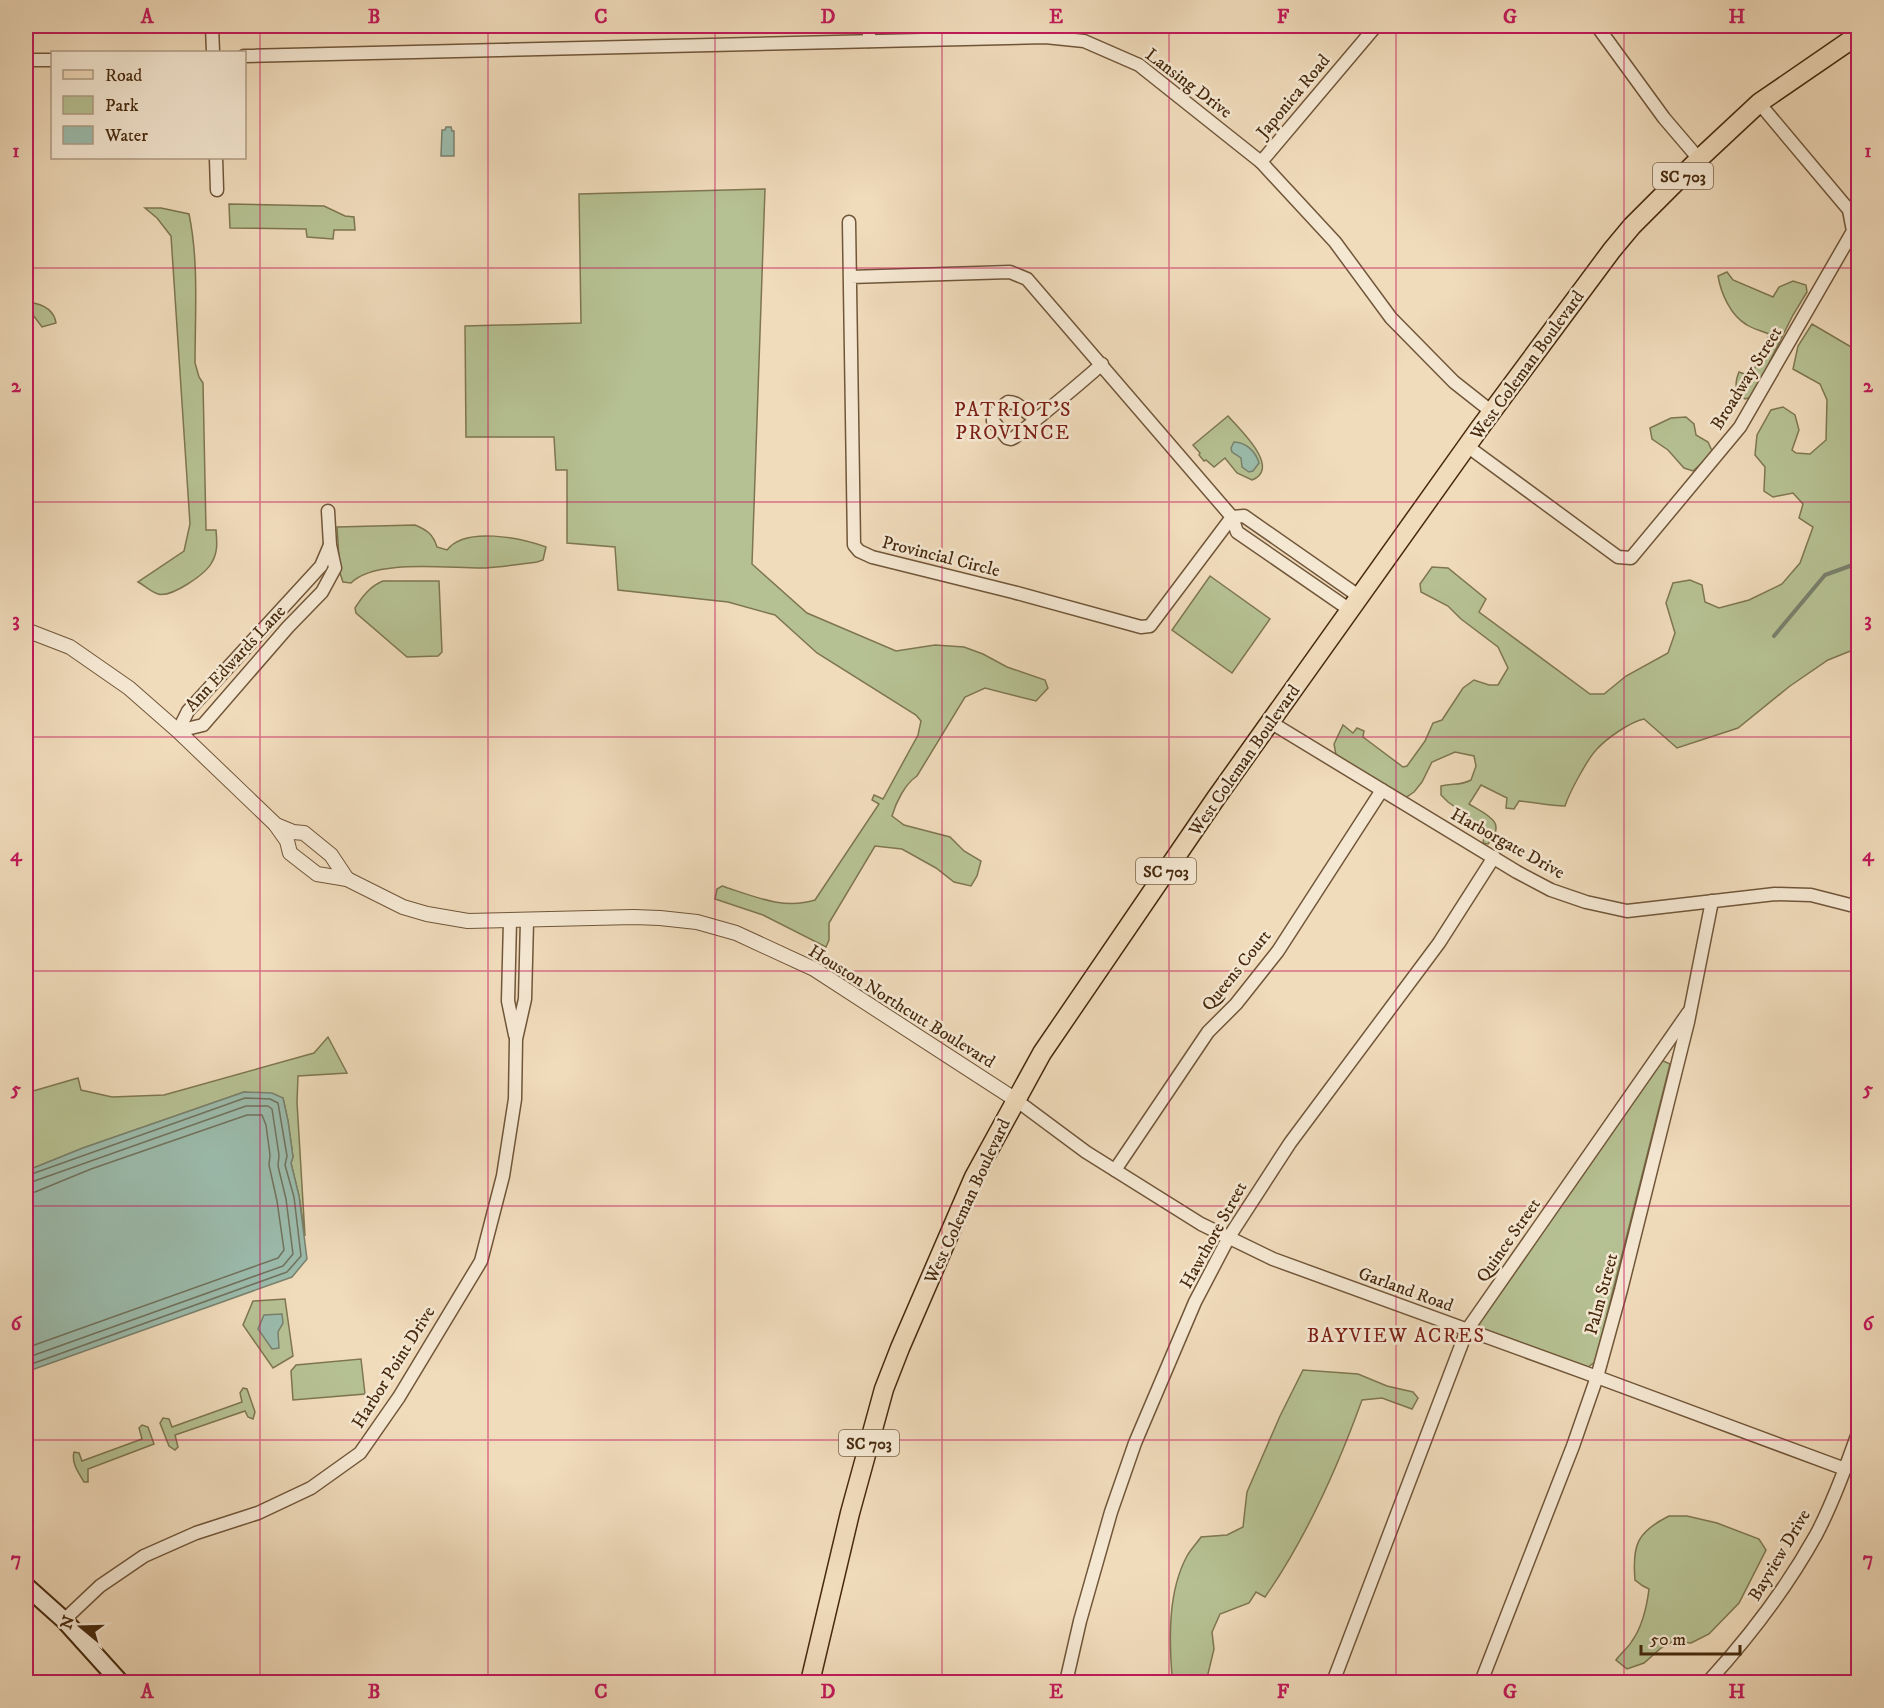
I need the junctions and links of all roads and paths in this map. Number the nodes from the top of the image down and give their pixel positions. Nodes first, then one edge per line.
1 (212, 26) edge
2 (869, 26) edge
3 (1376, 26) edge
4 (1597, 26) edge
5 (1858, 35) edge
6 (869, 41) junction
7 (213, 51) edge
8 (246, 56) edge
9 (26, 60) edge
10 (51, 60) edge
11 (1760, 103) junction
12 (216, 159) edge
13 (1700, 159) junction
14 (1261, 162) junction
15 (217, 190) dead end
16 (849, 222) dead end
17 (850, 277) junction
18 (1102, 364) junction
19 (1492, 412) junction
20 (1037, 418) dead end
21 (1467, 446) junction
22 (328, 511) dead end
23 (1232, 518) junction
24 (330, 545) junction
25 (1355, 604) junction
26 (26, 630) edge
27 (1270, 722) junction
28 (178, 731) junction
29 (1382, 790) junction
30 (275, 824) junction
31 (1494, 857) junction
32 (347, 879) junction
33 (1712, 901) junction
34 (1858, 907) edge
35 (510, 921) junction
36 (527, 921) junction
37 (1691, 1008) junction
38 (516, 1039) junction
39 (1016, 1100) junction
40 (1115, 1170) junction
41 (1228, 1237) junction
42 (1467, 1330) junction
43 (1597, 1377) junction
44 (1858, 1433) edge
45 (1845, 1469) junction
46 (26, 1586) edge
47 (64, 1620) junction
48 (120, 1683) edge
49 (810, 1683) edge
50 (1066, 1683) edge
51 (1333, 1683) edge
52 (1480, 1683) edge
53 (1708, 1683) edge

1 - 7 street
2 - 6 street
3 - 14 street, Japonica Road
4 - 13 street
5 - 11 main road, West Coleman Boulevard / SC 703
6 - 8 street, Lansing Drive
6 - 14 street, Lansing Drive
9 - 10 street
11 - 13 main road, West Coleman Boulevard / SC 703
11 - 21 street, Broadway Street
12 - 15 street
13 - 19 main road, West Coleman Boulevard / SC 703
14 - 19 street, Lansing Drive
16 - 17 street, Provincial Circle
17 - 18 street
17 - 23 street, Provincial Circle
18 - 20 street
18 - 23 street
19 - 21 main road, West Coleman Boulevard / SC 703
21 - 25 main road, West Coleman Boulevard / SC 703
22 - 24 street, Ann Edwards Lane
23 - 25 street
23 - 25 street
24 - 28 street, Ann Edwards Lane
24 - 28 street, Ann Edwards Lane
25 - 27 main road, West Coleman Boulevard / SC 703
26 - 28 street, Houston Northcutt Boulevard
27 - 29 street, Harborgate Drive
27 - 39 main road, West Coleman Boulevard / SC 703
28 - 30 street, Houston Northcutt Boulevard
29 - 31 street, Harborgate Drive
29 - 40 street, Queens Court
30 - 32 street, Houston Northcutt Boulevard
30 - 32 street, Houston Northcutt Boulevard
31 - 33 street, Harborgate Drive
31 - 41 street, Hawthore Street
32 - 35 street, Houston Northcutt Boulevard
33 - 34 street, Harborgate Drive
33 - 37 street, Palm Street
35 - 36 street, Houston Northcutt Boulevard
35 - 38 street, Harbor Point Drive
36 - 38 street, Harbor Point Drive
36 - 39 street, Houston Northcutt Boulevard
37 - 42 street, Quince Street
37 - 43 street, Palm Street
38 - 47 street, Harbor Point Drive
39 - 40 street, Garland Road
39 - 49 main road, West Coleman Boulevard / SC 703
40 - 41 street, Garland Road
41 - 42 street, Garland Road
41 - 50 street, Hawthore Street
42 - 43 street, Garland Road
42 - 51 street, Quince Street
43 - 45 street, Garland Road
43 - 52 street, Palm Street
44 - 45 street, Bayview Drive
45 - 53 street, Bayview Drive
46 - 47 main road
47 - 48 main road

